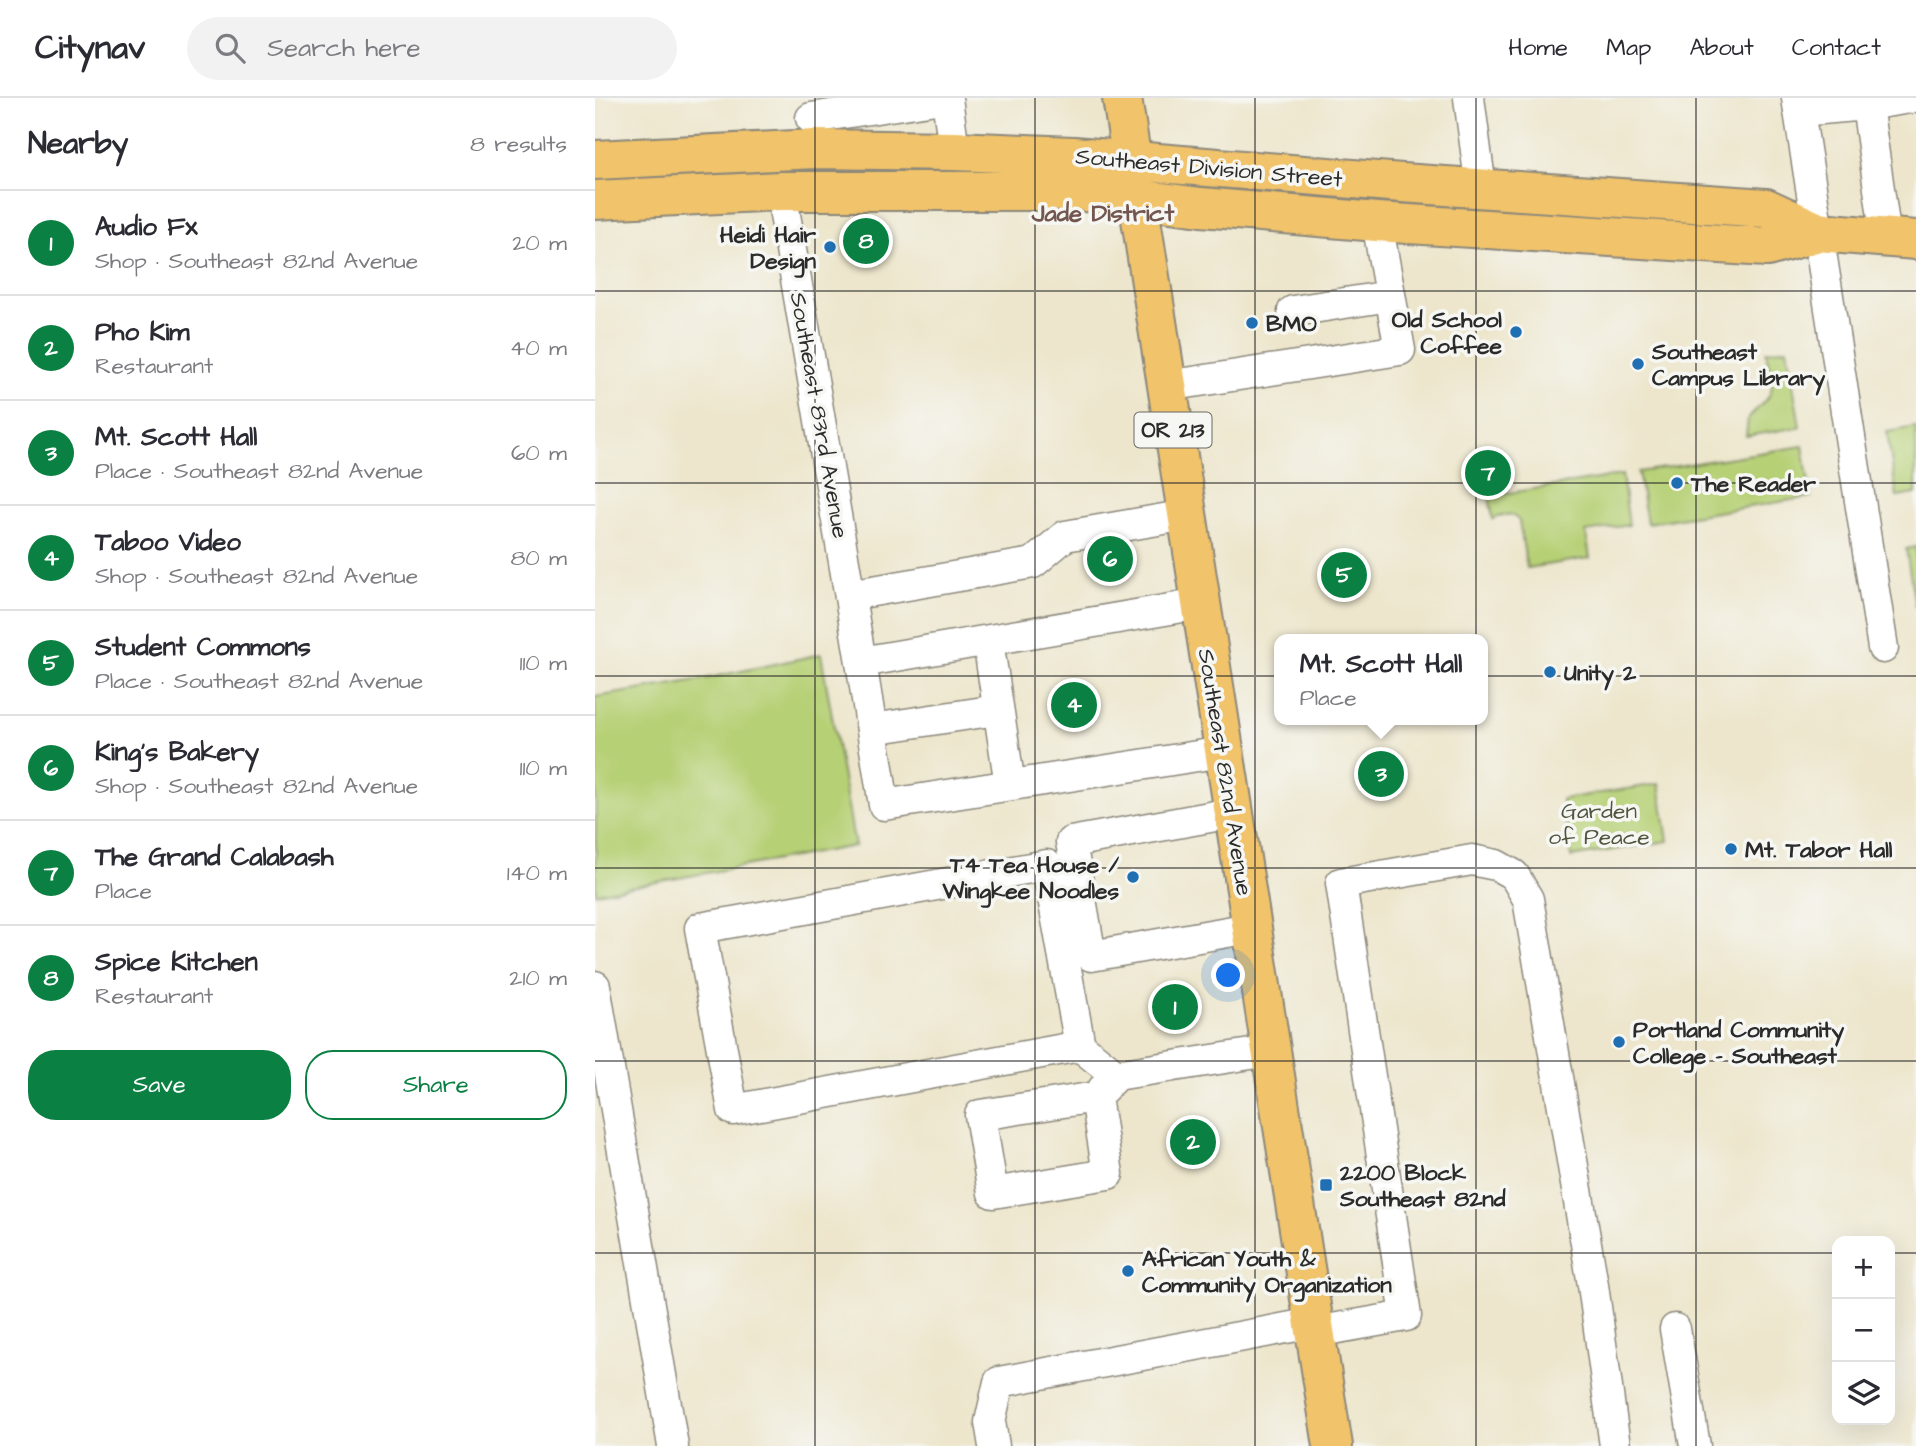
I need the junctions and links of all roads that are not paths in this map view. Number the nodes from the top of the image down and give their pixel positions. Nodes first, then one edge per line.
1 (945, 98) edge
2 (1122, 98) edge
3 (1469, 98) edge
4 (1910, 98) edge
5 (1798, 105) edge
6 (1867, 106) junction
7 (872, 109) junction
8 (811, 122) edge
9 (878, 150) junction
10 (954, 151) junction
11 (595, 160) edge
12 (1132, 161) junction
13 (1481, 188) junction
14 (781, 191) junction
15 (1137, 198) junction
16 (595, 200) edge
17 (1377, 222) junction
18 (1818, 232) junction
19 (1901, 239) edge
20 (1390, 296) junction
21 (1293, 311) dead end
22 (1167, 386) junction
23 (1187, 515) junction
24 (850, 594) junction
25 (1201, 604) junction
26 (988, 641) junction
27 (1883, 648) dead end
28 (860, 651) junction
29 (997, 710) junction
30 (872, 729) junction
31 (1223, 752) junction
32 (1010, 785) junction
33 (1232, 813) junction
34 (1251, 928) junction
35 (595, 986) edge
36 (1080, 1046) junction
37 (1270, 1051) junction
38 (1116, 1075) junction
39 (1096, 1097) junction
40 (1314, 1328) junction
41 (1675, 1329) dead end
42 (992, 1434) edge
43 (673, 1446) edge
44 (1333, 1446) edge
45 (1615, 1446) edge
46 (1695, 1446) edge

1 - 7 street
1 - 10 street
2 - 12 main road, Southeast 82nd Avenue / OR 213
3 - 13 street
4 - 6 street
5 - 6 street
5 - 18 street
6 - 19 street
7 - 8 street
7 - 9 street
8 - 9 main road, Southeast Division Street
8 - 11 main road, Southeast Division Street
9 - 10 main road, Southeast Division Street
10 - 12 main road, Southeast Division Street
12 - 13 main road, Southeast Division Street
12 - 15 main road, Southeast 82nd Avenue / OR 213
13 - 18 main road, Southeast Division Street
14 - 15 main road, Southeast Division Street
14 - 16 main road, Southeast Division Street
14 - 24 street, Southeast 83rd Avenue
15 - 17 main road, Southeast Division Street
15 - 22 main road, Southeast 82nd Avenue / OR 213
17 - 18 main road, Southeast Division Street
17 - 20 street
18 - 19 main road, Southeast Division Street
18 - 27 street
20 - 21 street
20 - 22 street
22 - 23 main road, Southeast 82nd Avenue / OR 213
23 - 24 street
23 - 25 main road, Southeast 82nd Avenue / OR 213
24 - 28 street, Southeast 83rd Avenue
25 - 26 street
25 - 31 main road, Southeast 82nd Avenue / OR 213
26 - 28 street
26 - 29 street
28 - 30 street, Southeast 83rd Avenue
29 - 30 street
29 - 32 street
30 - 32 street, Southeast 83rd Avenue
31 - 32 street
31 - 33 main road, Southeast 82nd Avenue / OR 213
33 - 34 main road, Southeast 82nd Avenue / OR 213
33 - 34 street
34 - 37 main road, Southeast 82nd Avenue / OR 213
35 - 43 street
36 - 36 street
36 - 38 street
37 - 38 street
37 - 40 main road, Southeast 82nd Avenue / OR 213
38 - 39 street
39 - 39 street
40 - 42 street
40 - 44 main road, Southeast 82nd Avenue / OR 213
40 - 45 street
41 - 46 street

